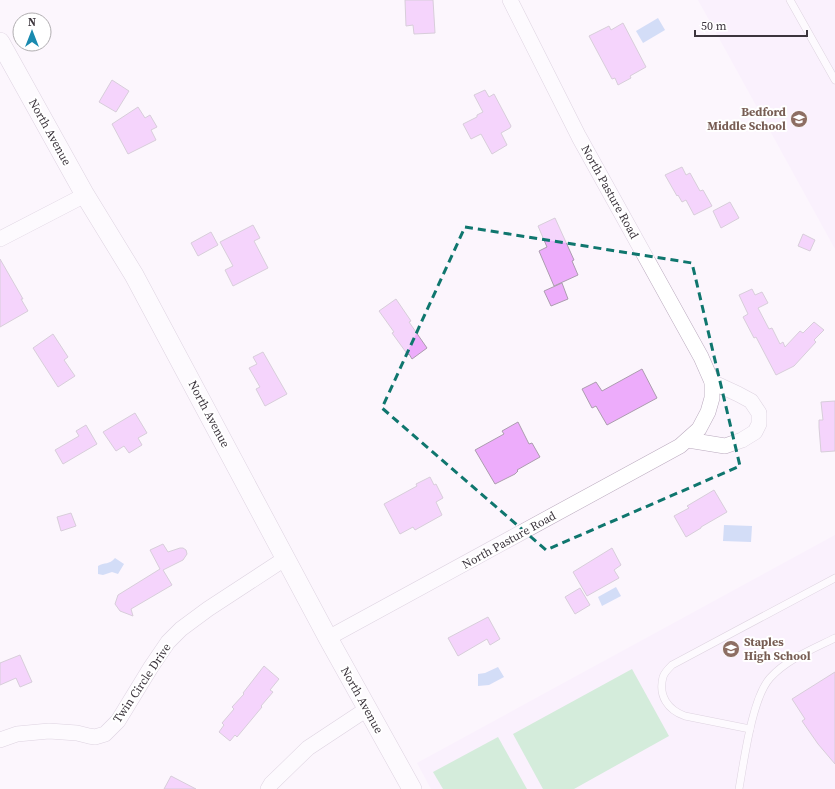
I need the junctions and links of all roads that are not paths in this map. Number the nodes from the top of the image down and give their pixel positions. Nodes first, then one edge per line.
1 (510, 0) edge
2 (790, 0) edge
3 (0, 42) edge
4 (835, 80) edge
5 (86, 195) junction
6 (0, 239) edge
7 (712, 382) junction
8 (688, 440) junction
9 (286, 558) junction
10 (835, 578) edge
11 (328, 638) junction
12 (835, 638) edge
13 (367, 709) junction
14 (750, 729) junction
15 (0, 740) edge
16 (268, 789) edge
17 (412, 789) edge
18 (739, 789) edge

1 - 7 street, North Pasture Road
2 - 4 lane
3 - 5 street, North Avenue
5 - 6 street
5 - 9 street, North Avenue
7 - 8 street, North Pasture Road
7 - 8 street
8 - 11 street, North Pasture Road
9 - 11 street, North Avenue
9 - 15 street, Twin Circle Drive
10 - 14 lane
11 - 13 street, North Avenue
12 - 14 lane
13 - 16 street
13 - 17 street, North Avenue
14 - 18 lane

